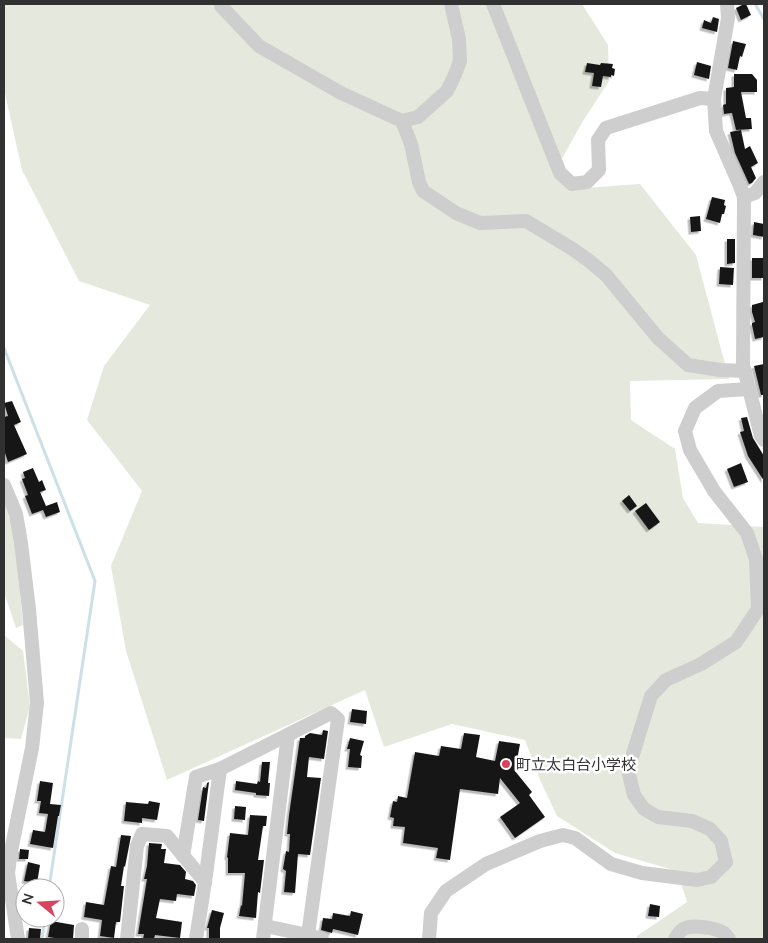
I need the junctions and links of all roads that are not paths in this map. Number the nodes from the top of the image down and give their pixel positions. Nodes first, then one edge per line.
1 (221, 4) edge
2 (451, 4) edge
3 (493, 4) edge
4 (727, 4) edge
5 (714, 99) junction
6 (402, 121) junction
7 (764, 182) edge
8 (744, 197) junction
9 (745, 371) junction
10 (749, 389) junction
11 (764, 440) edge
12 (4, 485) edge
13 (288, 735) junction
14 (220, 769) junction
15 (183, 856) junction
16 (204, 882) junction
17 (264, 933) edge
18 (312, 938) edge
19 (18, 939) edge
20 (126, 939) edge
21 (196, 939) edge
22 (429, 939) edge
23 (675, 939) edge
24 (729, 939) edge

1 - 6 street
2 - 6 street
3 - 5 street
4 - 5 street
5 - 8 street
6 - 9 street
7 - 8 street
8 - 9 street
9 - 10 street
10 - 11 street
10 - 22 street
12 - 19 street
13 - 14 street
13 - 17 street
13 - 18 street
14 - 15 street
14 - 16 street
15 - 16 street
15 - 20 street
16 - 21 street
17 - 18 street
23 - 24 street

